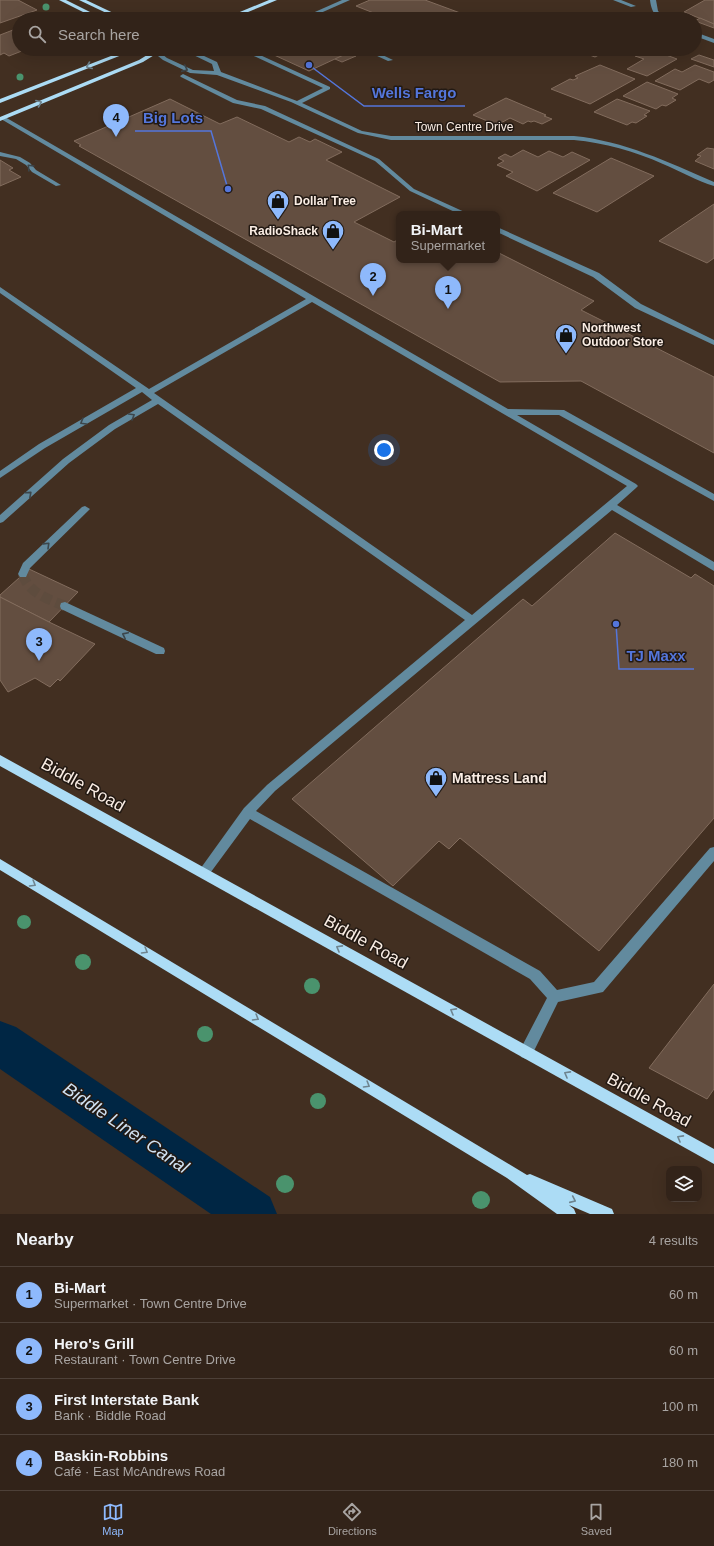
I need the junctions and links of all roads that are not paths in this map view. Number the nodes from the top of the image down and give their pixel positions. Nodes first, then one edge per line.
1 (62, 0) edge
2 (82, 0) edge
3 (274, 0) edge
4 (347, 0) edge
5 (616, 0) edge
6 (652, 0) edge
7 (633, 6) dead end
8 (87, 12) edge
9 (108, 12) edge
10 (244, 12) edge
11 (319, 12) edge
12 (656, 12) edge
13 (702, 37) edge
14 (714, 41) edge
15 (116, 56) edge
16 (148, 56) edge
17 (162, 56) edge
18 (200, 56) edge
19 (257, 56) edge
20 (381, 56) edge
21 (390, 60) dead end
22 (218, 73) junction
23 (183, 76) dead end
24 (0, 101) edge
25 (297, 103) junction
26 (2, 119) edge
27 (0, 154) edge
28 (714, 184) edge
29 (58, 185) dead end
30 (458, 211) edge
31 (500, 230) edge
32 (0, 290) edge
33 (313, 298) junction
34 (714, 343) edge
35 (145, 391) junction
36 (158, 400) junction
37 (506, 412) junction
38 (0, 475) edge
39 (714, 498) edge
40 (611, 505) junction
41 (85, 509) dead end
42 (0, 520) edge
43 (714, 567) edge
44 (23, 574) dead end
45 (65, 606) tunnel mouth
46 (472, 620) junction
47 (160, 652) dead end
48 (0, 760) edge
49 (248, 812) junction
50 (714, 852) edge
51 (0, 864) edge
52 (204, 872) junction
53 (554, 997) junction
54 (526, 1052) junction
55 (714, 1157) edge
56 (512, 1173) junction
57 (569, 1214) edge
58 (606, 1214) edge

1 - 8 main road
2 - 9 main road
3 - 10 main road
4 - 11 street
5 - 7 street
6 - 12 street
13 - 14 street
15 -> 24 main road
26 -> 16 main road
17 -> 22 street, Town Centre Drive
18 - 22 street, Town Centre Drive
19 - 25 street
20 - 21 street
22 - 25 street, Town Centre Drive
23 - 30 street
25 - 28 street, Town Centre Drive
26 - 33 street
29 -> 27 street
31 - 34 street
32 - 35 street
33 - 35 street
33 - 37 street
35 - 36 street
35 -> 38 street
42 -> 36 street
36 - 46 street
37 - 39 street
37 - 40 street
40 - 43 street
40 - 46 street
44 -> 41 street
47 -> 45 street
46 - 49 street
48 - 52 main road, Biddle Road
49 - 52 street
49 - 53 street
50 - 53 street
51 -> 56 main road
54 -> 52 main road, Biddle Road
53 - 54 street
55 -> 54 main road, Biddle Road
56 - 57 main road
56 -> 58 main road

